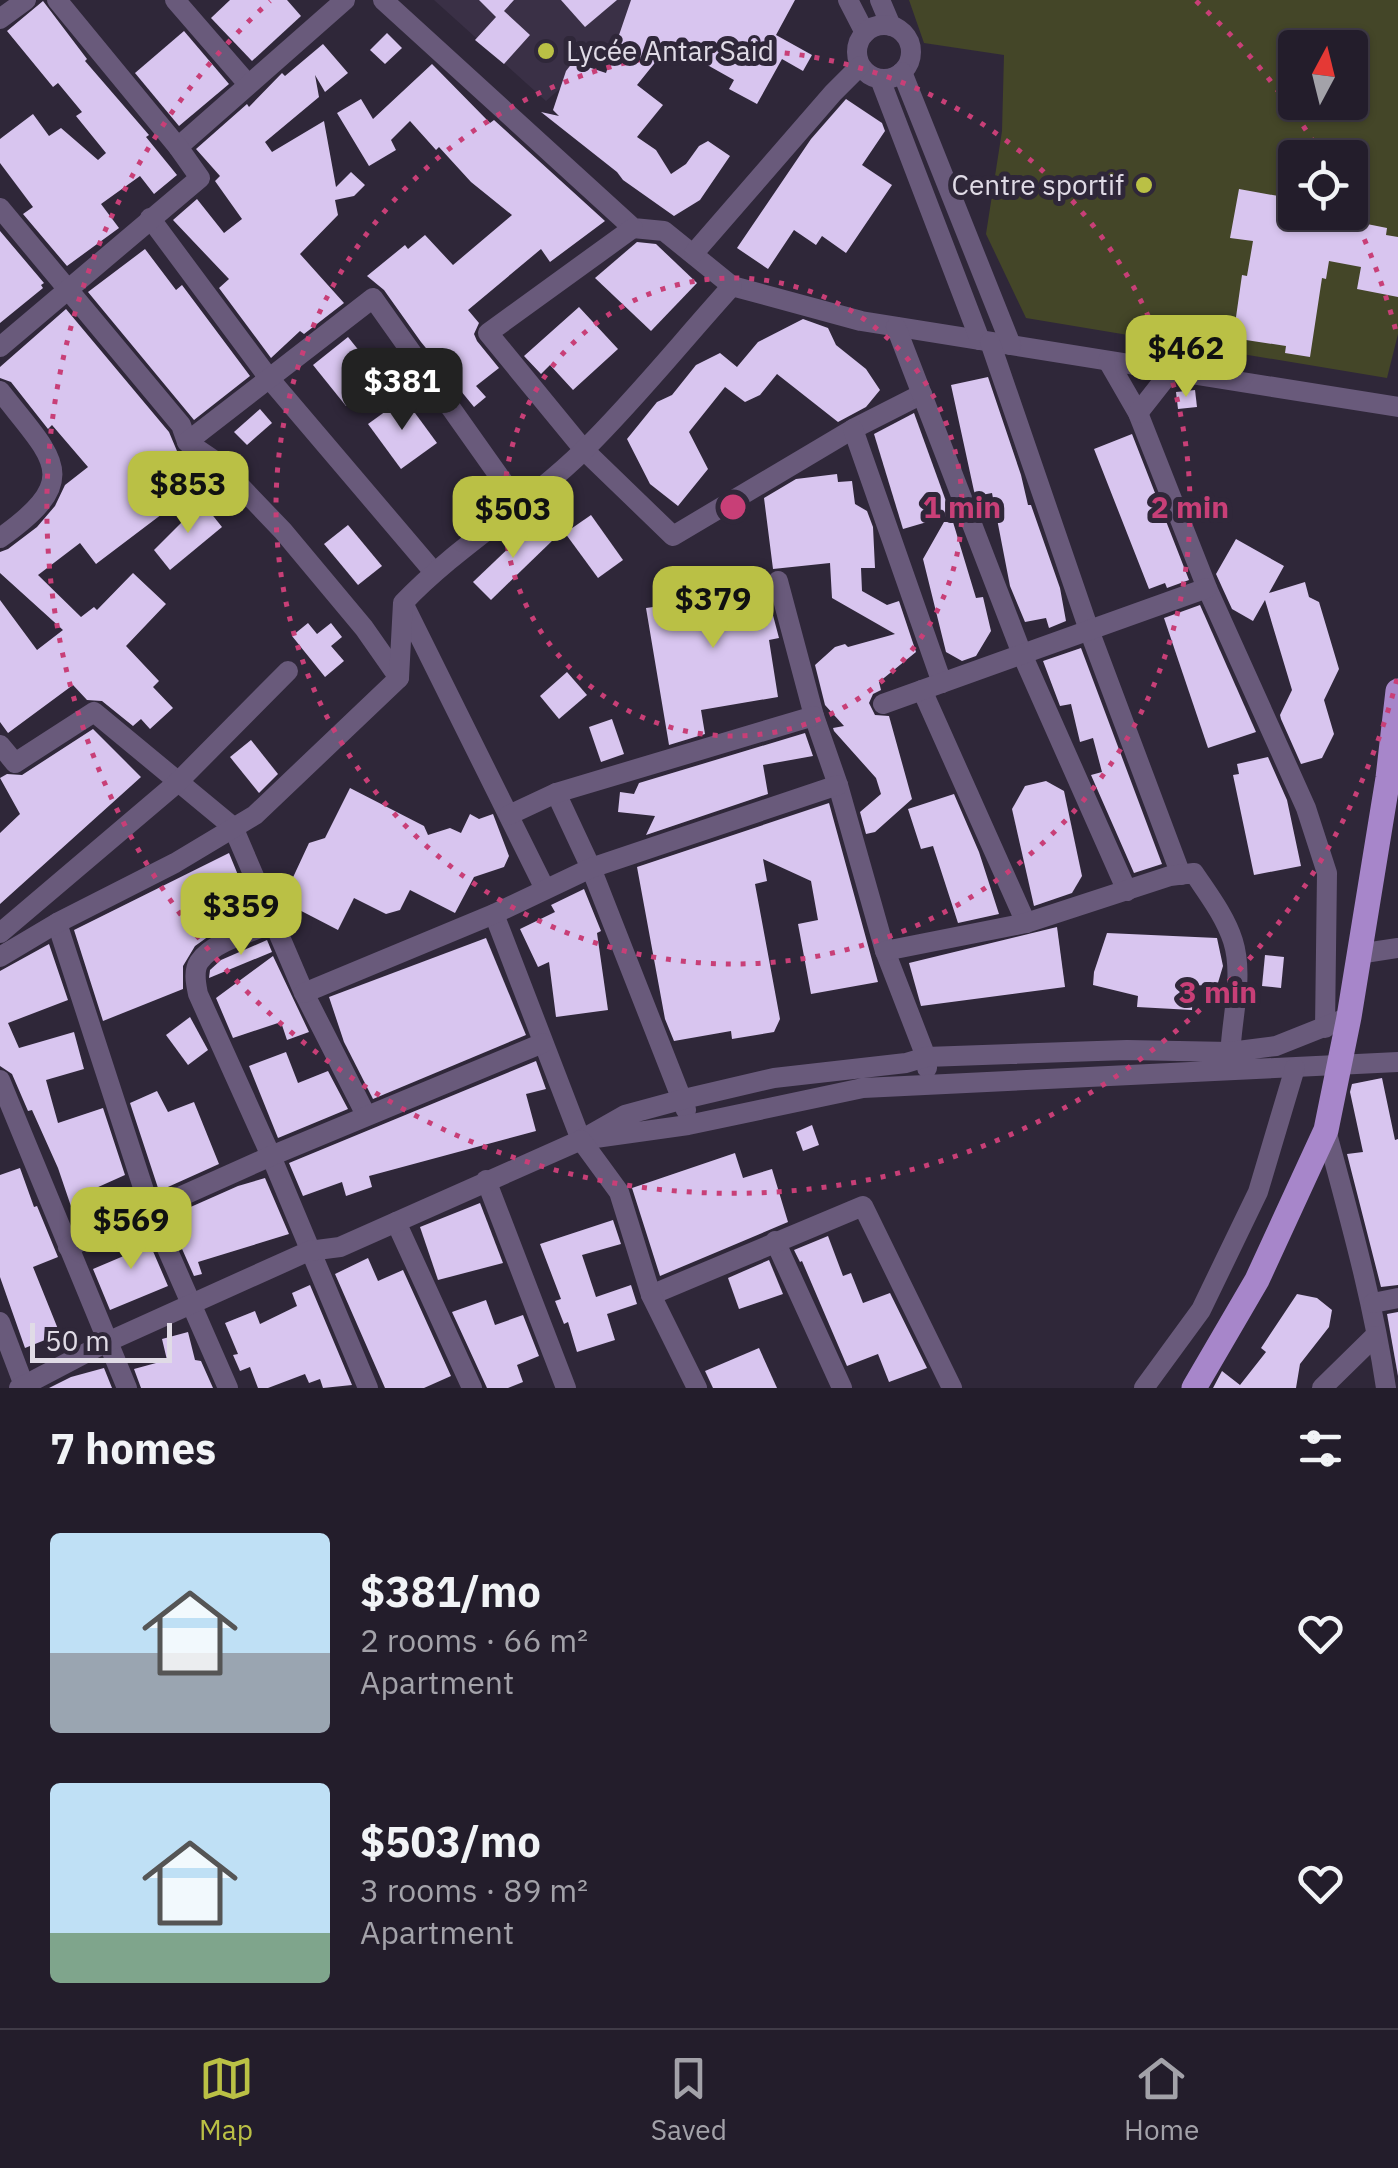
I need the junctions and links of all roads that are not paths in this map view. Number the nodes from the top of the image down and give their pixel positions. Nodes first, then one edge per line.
1 (26, 0) edge
2 (57, 0) edge
3 (176, 0) edge
4 (346, 0) edge
5 (383, 0) edge
6 (848, 0) edge
7 (880, 0) edge
8 (0, 20) edge
9 (891, 26) junction
10 (864, 33) junction
11 (860, 66) junction
12 (902, 72) junction
13 (880, 79) junction
14 (247, 83) junction
15 (178, 147) junction
16 (0, 208) edge
17 (150, 218) junction
18 (633, 228) junction
19 (694, 254) junction
20 (732, 286) junction
21 (67, 291) junction
22 (896, 328) junction
23 (994, 342) junction
24 (0, 347) edge
25 (1108, 361) junction
26 (1171, 371) junction
27 (268, 378) junction
28 (0, 391) edge
29 (922, 394) junction
30 (1398, 407) edge
31 (1138, 413) junction
32 (853, 429) junction
33 (186, 442) junction
34 (584, 450) junction
35 (521, 507) junction
36 (0, 538) edge
37 (433, 571) junction
38 (778, 581) dead end
39 (1206, 588) junction
40 (403, 603) junction
41 (1089, 630) junction
42 (1022, 654) junction
43 (288, 672) dead end
44 (399, 678) junction
45 (932, 686) junction
46 (1398, 691) edge
47 (882, 704) dead end
48 (814, 716) junction
49 (0, 746) edge
50 (178, 782) junction
51 (838, 785) junction
52 (556, 792) junction
53 (509, 816) junction
54 (233, 827) junction
55 (592, 868) junction
56 (1181, 875) junction
57 (546, 888) junction
58 (1127, 891) junction
59 (494, 914) junction
60 (57, 923) junction
61 (274, 923) junction
62 (1026, 923) junction
63 (0, 933) edge
64 (1398, 948) edge
65 (885, 951) junction
66 (1358, 954) junction
67 (0, 956) edge
68 (304, 994) junction
69 (1349, 1016) junction
70 (1325, 1028) junction
71 (543, 1043) junction
72 (926, 1057) junction
73 (1230, 1062) junction
74 (1398, 1062) edge
75 (1339, 1063) junction
76 (1295, 1068) junction
77 (0, 1080) edge
78 (928, 1085) junction
79 (684, 1099) junction
80 (366, 1115) junction
81 (688, 1125) junction
82 (1326, 1130) junction
83 (581, 1140) junction
84 (271, 1156) junction
85 (486, 1180) junction
86 (151, 1212) junction
87 (396, 1222) junction
88 (776, 1241) junction
89 (68, 1248) junction
90 (309, 1251) junction
91 (650, 1294) junction
92 (1398, 1298) edge
93 (192, 1304) junction
94 (1372, 1304) junction
95 (0, 1322) edge
96 (1375, 1336) junction
97 (106, 1343) junction
98 (23, 1387) edge
99 (949, 1387) edge
100 (126, 1388) edge
101 (228, 1388) edge
102 (368, 1388) edge
103 (472, 1388) edge
104 (566, 1388) edge
105 (698, 1388) edge
106 (842, 1388) edge
107 (1144, 1388) edge
108 (1194, 1388) edge
109 (1322, 1388) edge
110 (1386, 1388) edge

1 - 8 street
2 - 15 street
3 - 14 street
4 - 14 street
5 - 18 street
6 - 10 street
7 - 9 street
9 - 10 street
9 - 12 street
10 - 11 street
11 - 13 street
11 - 19 street
12 - 13 street
12 - 23 street
13 - 23 street
14 - 15 street
15 - 17 street
16 - 21 street
17 - 21 street
17 - 27 street
18 - 19 street
18 - 34 street
19 - 20 street
20 - 22 street
20 - 34 street
21 - 24 street
21 - 33 street
22 - 23 street
22 - 29 street
23 - 25 street
23 - 41 street
25 - 26 street
25 - 31 street
26 - 30 street
26 - 31 street
27 - 33 street
27 - 35 street
27 - 37 street
28 - 36 street
29 - 32 street
29 - 42 street
31 - 39 street
32 - 34 street
32 - 45 street
33 - 44 street
34 - 35 street
35 - 37 street
37 - 40 street
38 - 48 street
39 - 41 street
39 - 70 street
40 - 44 street
40 - 53 street
41 - 42 street
41 - 56 street
42 - 45 street
42 - 58 street
43 - 50 street
44 - 54 street
45 - 47 street
45 - 62 street
46 - 66 main road
48 - 51 street
48 - 52 street
49 - 50 street
50 - 54 street
50 - 63 street
51 - 55 street
51 - 65 street
52 - 53 street
52 - 55 street
53 - 57 street
54 - 60 street
54 - 61 street
55 - 57 street
55 - 79 street
56 - 58 street
56 - 73 street
57 - 59 street
58 - 62 street
59 - 68 street
59 - 71 street
60 - 67 street
60 - 86 street
61 - 68 street
61 - 84 street
62 - 65 street
64 - 66 street
65 - 72 street
66 - 69 main road
68 - 80 street
69 - 70 street
69 - 75 main road
70 - 73 street
71 - 80 street
71 - 83 street
72 - 73 street
72 - 78 street
72 - 79 street
73 - 76 street
73 - 78 street
74 - 75 street
75 - 76 street
75 - 82 main road
76 - 107 street
77 - 89 street
78 - 81 street
79 - 81 street
79 - 83 street
80 - 84 street
81 - 83 street
82 - 94 street
82 - 108 main road
83 - 85 street
83 - 91 street
84 - 86 street
84 - 90 street
85 - 87 street
85 - 104 street
86 - 89 street
86 - 93 street
87 - 90 street
87 - 103 street
88 - 91 street
88 - 99 street
88 - 106 street
89 - 97 street
90 - 93 street
90 - 102 street
91 - 105 street
92 - 94 street
93 - 97 street
93 - 101 street
94 - 96 street
95 - 98 street
96 - 109 street
96 - 110 street
97 - 98 street
97 - 100 street

